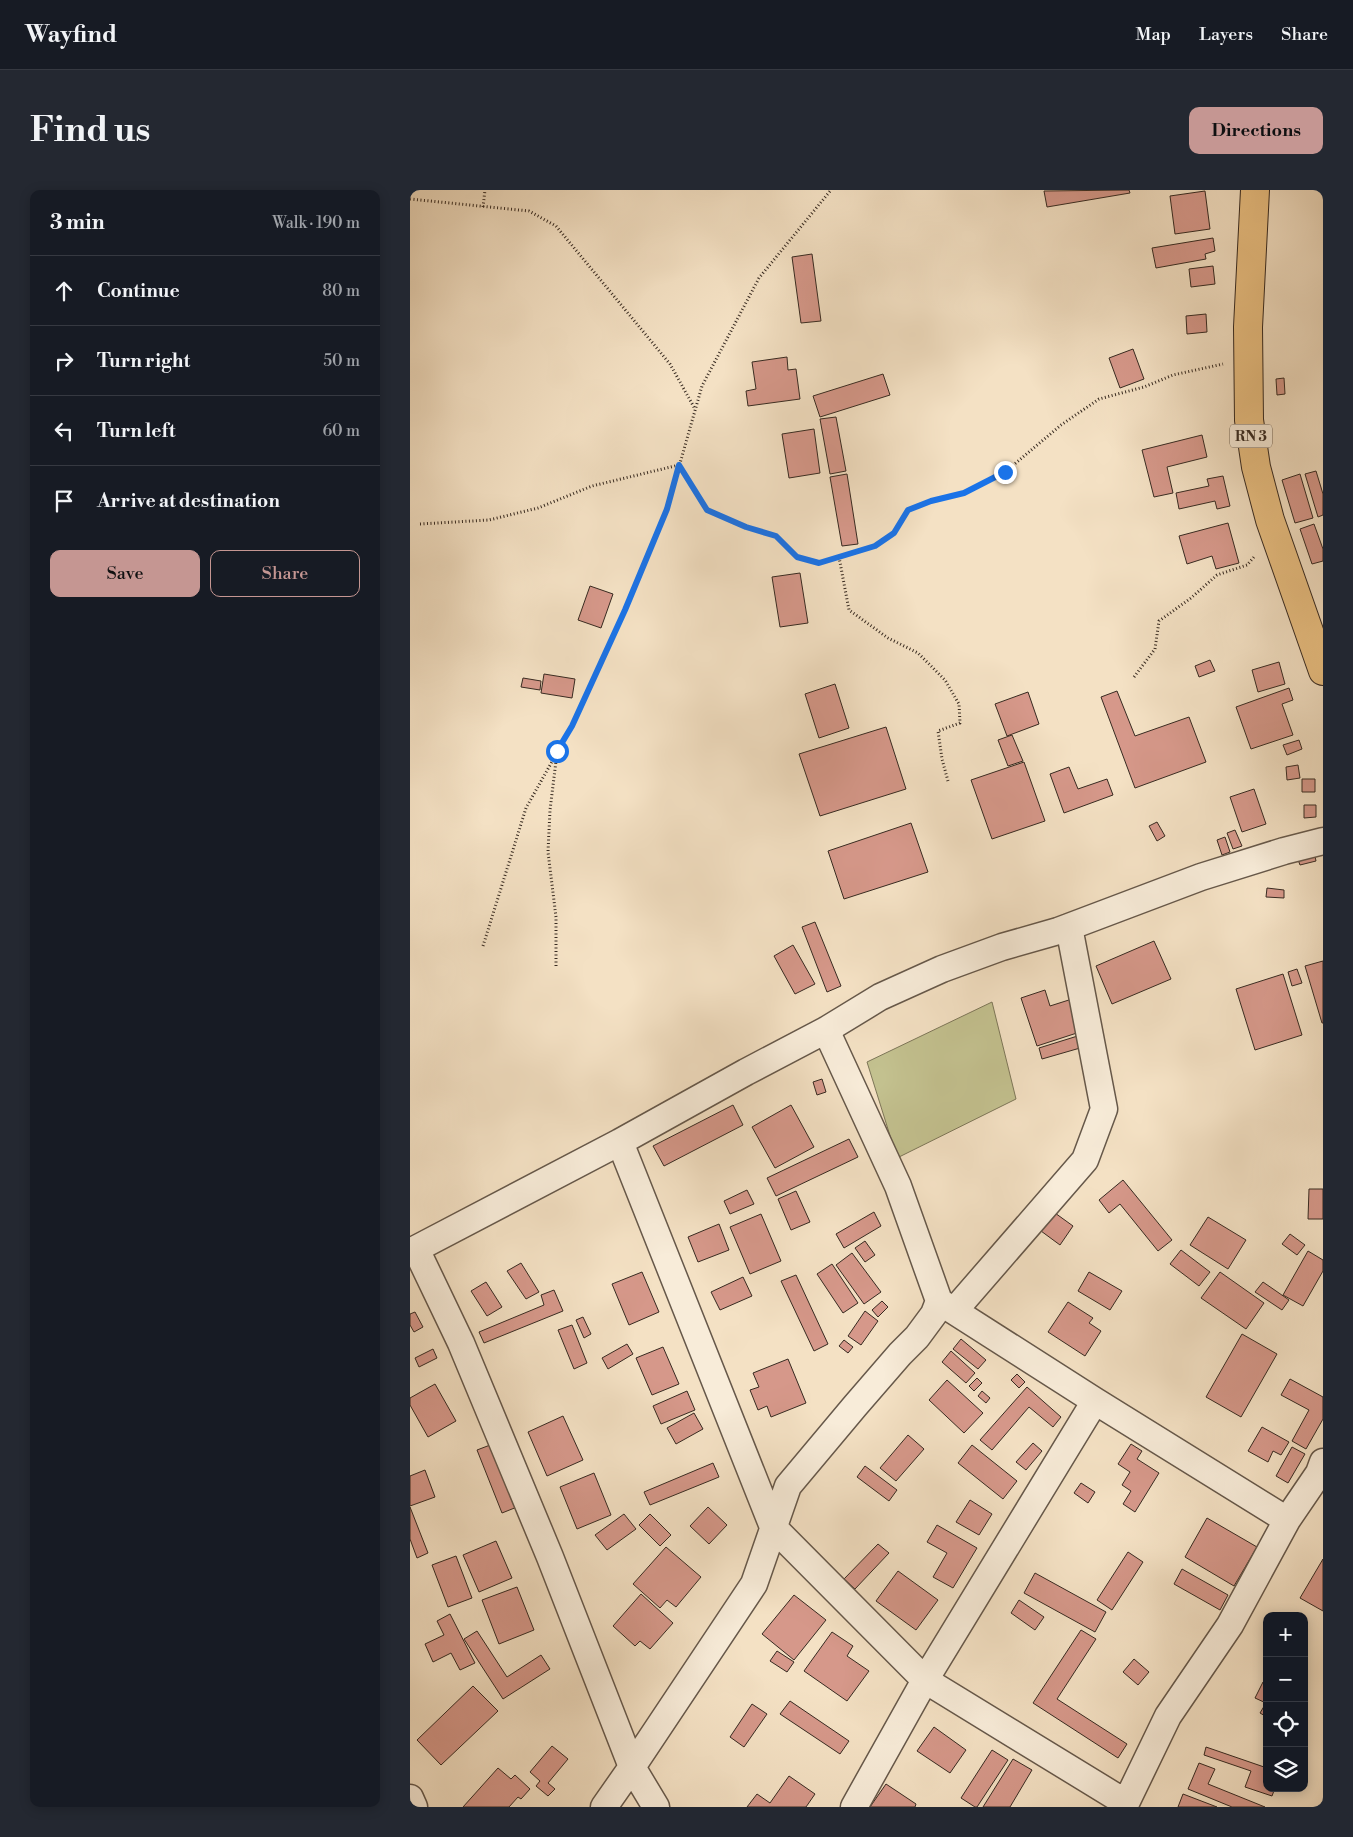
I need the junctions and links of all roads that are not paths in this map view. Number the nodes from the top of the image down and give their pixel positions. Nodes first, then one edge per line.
1 (1255, 190) edge
2 (1323, 671) edge
3 (1323, 841) edge
4 (1069, 926) junction
5 (826, 1030) junction
6 (620, 1142) junction
7 (413, 1250) edge
8 (947, 1306) junction
9 (1095, 1401) junction
10 (1323, 1462) edge
11 (1286, 1520) junction
12 (773, 1527) junction
13 (925, 1680) junction
14 (632, 1767) junction
15 (410, 1798) edge
16 (1125, 1805) edge
17 (414, 1807) edge
18 (604, 1807) edge
19 (656, 1807) edge
20 (854, 1807) edge

1 - 2 highway, RN 3
3 - 4 street
4 - 5 street
4 - 8 street
5 - 6 street
5 - 8 street
6 - 7 street
6 - 12 street
7 - 14 street
8 - 9 street
8 - 12 street
9 - 11 street
9 - 13 street
10 - 11 street
11 - 16 street
12 - 13 street
12 - 14 street
13 - 16 street
13 - 20 street
14 - 18 street
14 - 19 street
15 - 17 street

